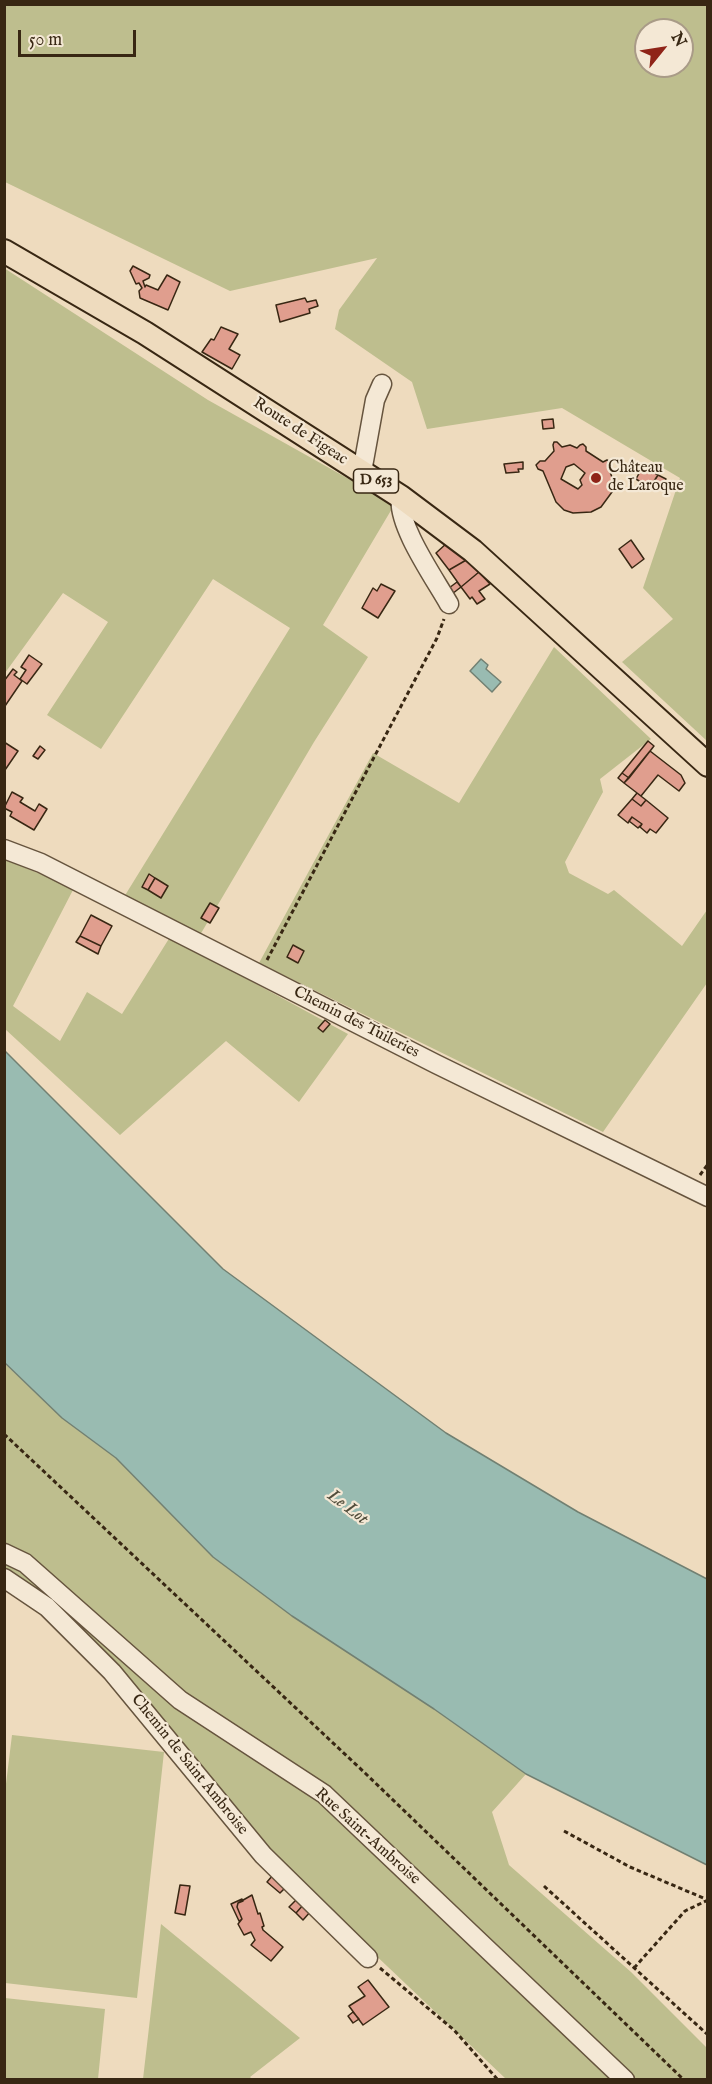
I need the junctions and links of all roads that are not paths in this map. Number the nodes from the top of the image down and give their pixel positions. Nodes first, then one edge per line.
1 (4, 251) edge
2 (382, 384) dead end
3 (362, 472) junction
4 (401, 497) junction
5 (449, 604) road end
6 (708, 765) edge
7 (4, 849) edge
8 (708, 1197) edge
9 (4, 1553) edge
10 (4, 1578) edge
11 (368, 1958) road end
12 (625, 2079) edge

1 - 3 main road, Route de Figeac / D 653
2 - 3 street
3 - 4 main road, Route de Figeac / D 653
4 - 5 street
4 - 6 main road, Route de Figeac / D 653
7 - 8 street, Chemin des Tuileries
9 - 12 street, Rue Saint-Ambroise
10 - 11 street, Chemin de Saint Ambroise

